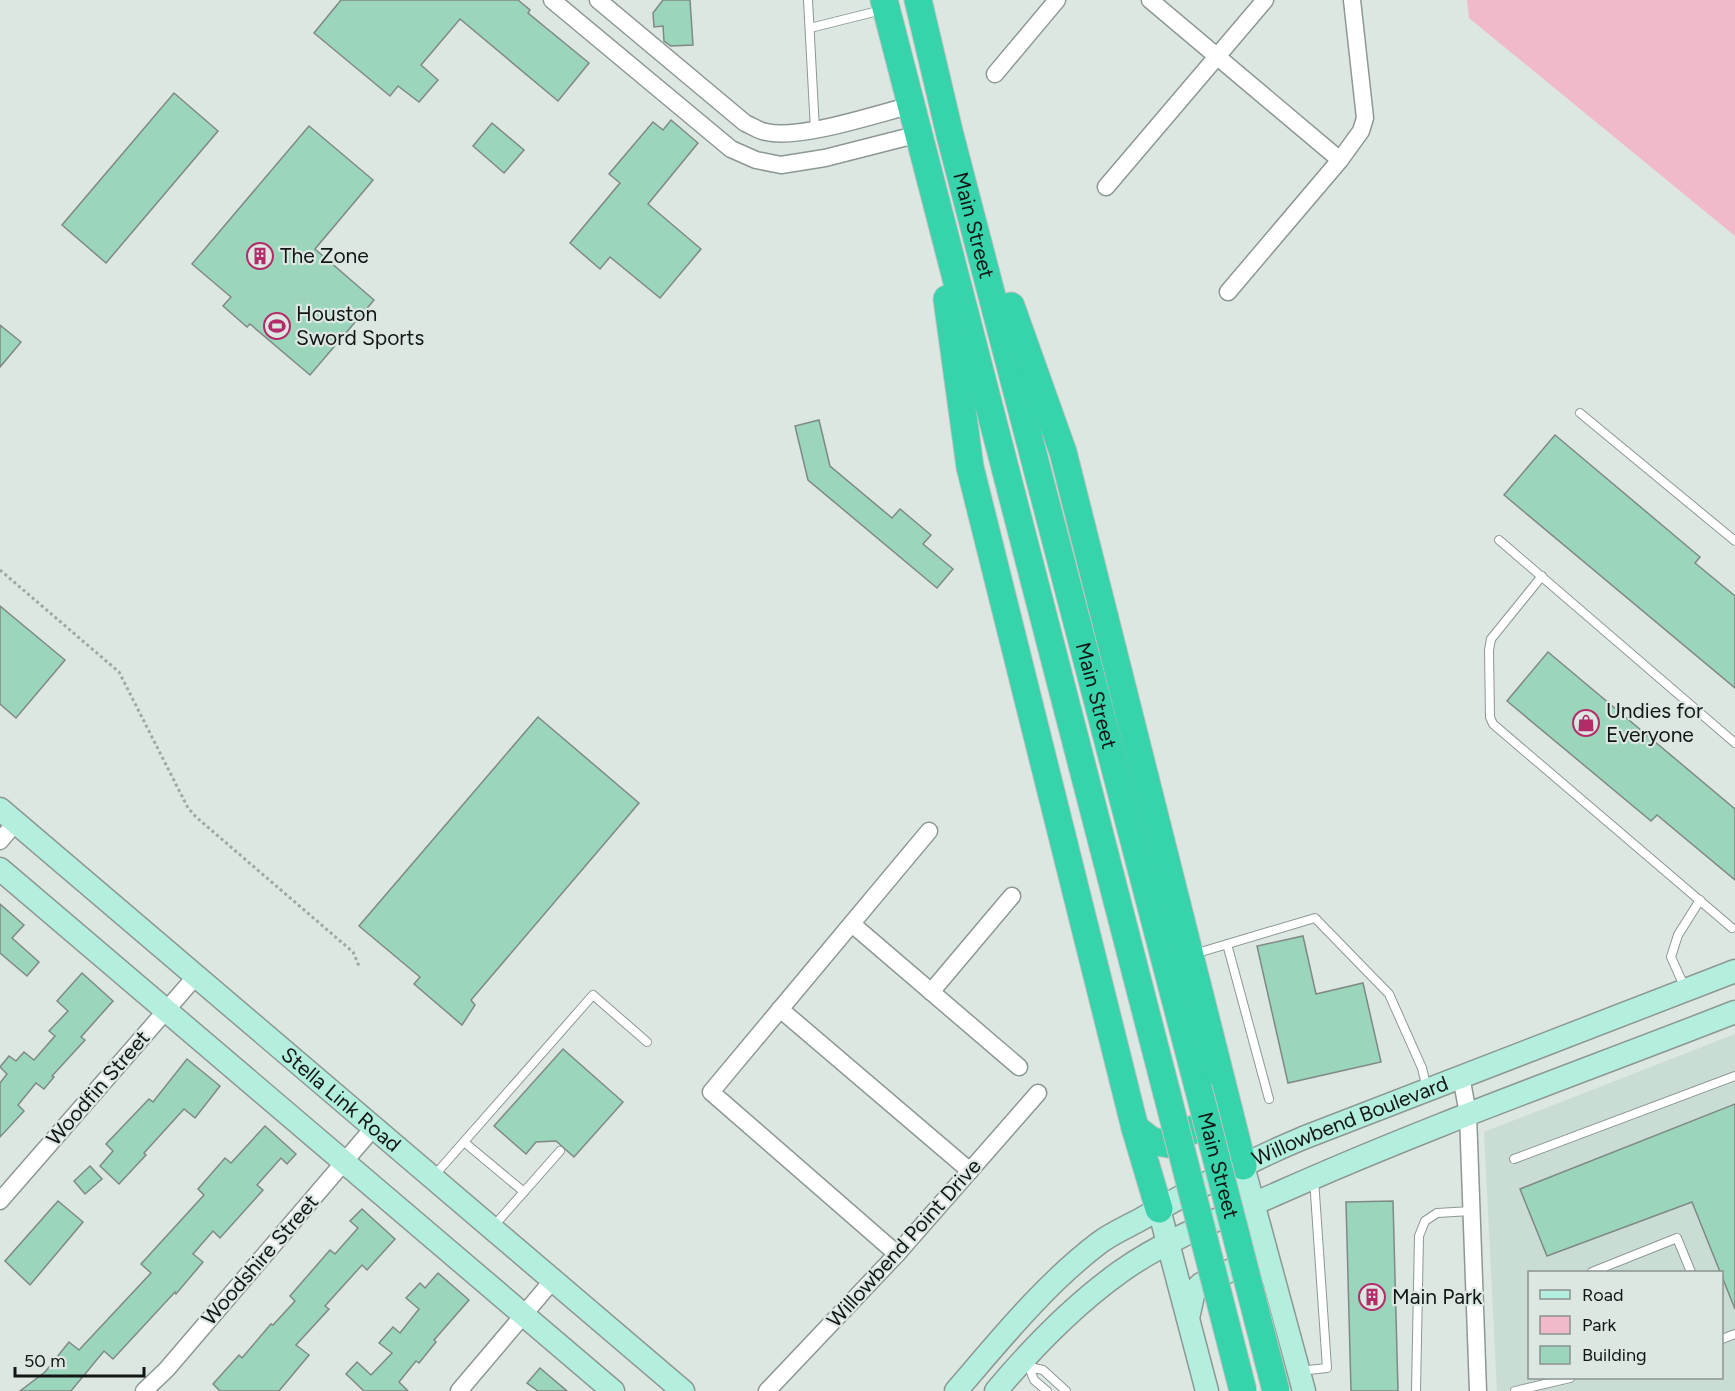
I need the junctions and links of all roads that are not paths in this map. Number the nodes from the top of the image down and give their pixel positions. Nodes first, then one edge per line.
1 (552, 0) edge
2 (598, 0) edge
3 (808, 0) edge
4 (918, 0) edge
5 (1057, 0) edge
6 (1150, 0) edge
7 (1265, 0) edge
8 (1352, 0) edge
9 (886, 4) edge
10 (810, 28) junction
11 (1217, 56) junction
12 (995, 74) dead end
13 (708, 92) junction
14 (912, 105) junction
15 (689, 115) junction
16 (814, 130) junction
17 (919, 134) junction
18 (950, 135) junction
19 (1340, 160) junction
20 (930, 174) junction
21 (1106, 187) dead end
22 (1228, 292) dead end
23 (1580, 413) dead end
24 (1499, 540) dead end
25 (1735, 541) edge
26 (1542, 576) junction
27 (1735, 743) edge
28 (8, 816) edge
29 (929, 831) dead end
30 (0, 841) edge
31 (0, 869) edge
32 (1012, 896) dead end
33 (1700, 900) junction
34 (852, 924) junction
35 (1732, 928) dead end
36 (1227, 944) junction
37 (1190, 955) junction
38 (1735, 971) edge
39 (196, 976) junction
40 (1686, 991) junction
41 (931, 992) junction
42 (166, 1010) junction
43 (780, 1010) junction
44 (1735, 1012) edge
45 (1700, 1026) junction
46 (647, 1042) dead end
47 (1019, 1067) dead end
48 (1461, 1076) junction
49 (1735, 1076) edge
50 (1427, 1090) junction
51 (1038, 1093) dead end
52 (1226, 1096) junction
53 (1269, 1099) dead end
54 (1468, 1114) junction
55 (374, 1127) junction
56 (1135, 1128) junction
57 (464, 1142) junction
58 (560, 1151) dead end
59 (1514, 1159) dead end
60 (344, 1162) junction
61 (1243, 1166) junction
62 (970, 1171) junction
63 (1314, 1177) junction
64 (433, 1178) junction
65 (524, 1192) junction
66 (0, 1201) edge
67 (1254, 1204) junction
68 (1159, 1209) junction
69 (1471, 1211) junction
70 (492, 1228) junction
71 (1167, 1244) junction
72 (897, 1254) junction
73 (1594, 1271) edge
74 (1691, 1271) edge
75 (554, 1280) junction
76 (1276, 1288) junction
77 (524, 1315) junction
78 (1188, 1320) junction
79 (999, 1341) junction
80 (1025, 1364) junction
81 (1562, 1379) edge
82 (1301, 1381) edge
83 (144, 1391) edge
84 (459, 1391) edge
85 (613, 1391) edge
86 (683, 1391) edge
87 (767, 1391) edge
88 (956, 1391) edge
89 (996, 1391) edge
90 (1047, 1391) edge
91 (1065, 1391) edge
92 (1207, 1391) edge
93 (1243, 1391) edge
94 (1276, 1391) edge
95 (1416, 1391) edge
96 (1478, 1391) edge
97 (1515, 1391) edge

1 - 15 street
2 - 13 street
3 - 10 lane
4 - 18 highway, Main Street
5 - 12 street
6 - 11 street
7 - 11 street
8 - 19 street
9 - 10 lane
9 - 14 highway, Main Street
10 - 16 lane
11 - 19 street
11 - 21 street
13 - 15 street
13 - 16 street
14 - 16 street
14 - 17 highway, Main Street
15 - 17 street
17 - 20 highway, Main Street
18 - 37 highway
18 - 94 highway, Main Street, bridge
19 - 22 street
20 - 56 highway
20 - 93 highway, Main Street, bridge
23 - 25 lane
24 - 26 lane
26 - 27 lane
26 - 33 lane
28 - 30 street
28 - 39 main road, Stella Link Road
29 - 34 street
31 - 42 main road
32 - 41 street
33 - 35 lane
33 - 40 lane
34 - 41 street
34 - 43 street
36 - 37 lane
36 - 50 lane
36 - 53 lane
37 - 52 highway
38 - 40 main road, Willowbend Boulevard
39 - 42 street, Woodfin Street
39 - 55 main road, Stella Link Road
40 - 45 main road
40 - 48 main road, Willowbend Boulevard
41 - 47 street
42 - 60 main road
42 - 66 street, Woodfin Street
43 - 62 street
43 - 72 street
44 - 45 main road, Willowbend Boulevard
45 - 54 main road, Willowbend Boulevard
46 - 57 lane
48 - 50 main road, Willowbend Boulevard
48 - 54 street
49 - 59 lane
50 - 61 main road, Willowbend Boulevard
51 - 62 street, Willowbend Point Drive
52 - 56 highway
52 - 61 highway
54 - 63 main road, Willowbend Boulevard
54 - 69 street
55 - 60 street, Woodshire Street
55 - 64 main road, Stella Link Road
56 - 68 highway
57 - 64 lane
57 - 65 lane
58 - 65 lane
60 - 77 main road
60 - 83 street, Woodshire Street
61 - 67 main road
61 - 68 main road, Willowbend Boulevard
62 - 72 street, Willowbend Point Drive
63 - 67 main road, Willowbend Boulevard
63 - 82 lane
64 - 70 main road, Stella Link Road
65 - 70 lane
67 - 71 main road, Willowbend Boulevard
67 - 76 main road
68 - 71 main road
68 - 79 main road, Willowbend Boulevard
69 - 95 lane
69 - 96 street
70 - 75 main road, Stella Link Road
71 - 78 main road
71 - 80 main road, Willowbend Boulevard
72 - 87 street, Willowbend Point Drive
73 - 74 lane
75 - 77 street
75 - 86 main road, Stella Link Road
76 - 78 main road
76 - 82 main road
77 - 84 street
77 - 85 main road
78 - 92 main road
79 - 80 main road
79 - 88 main road, Willowbend Boulevard
80 - 89 main road, Willowbend Boulevard
80 - 90 lane
80 - 91 lane
81 - 97 lane

